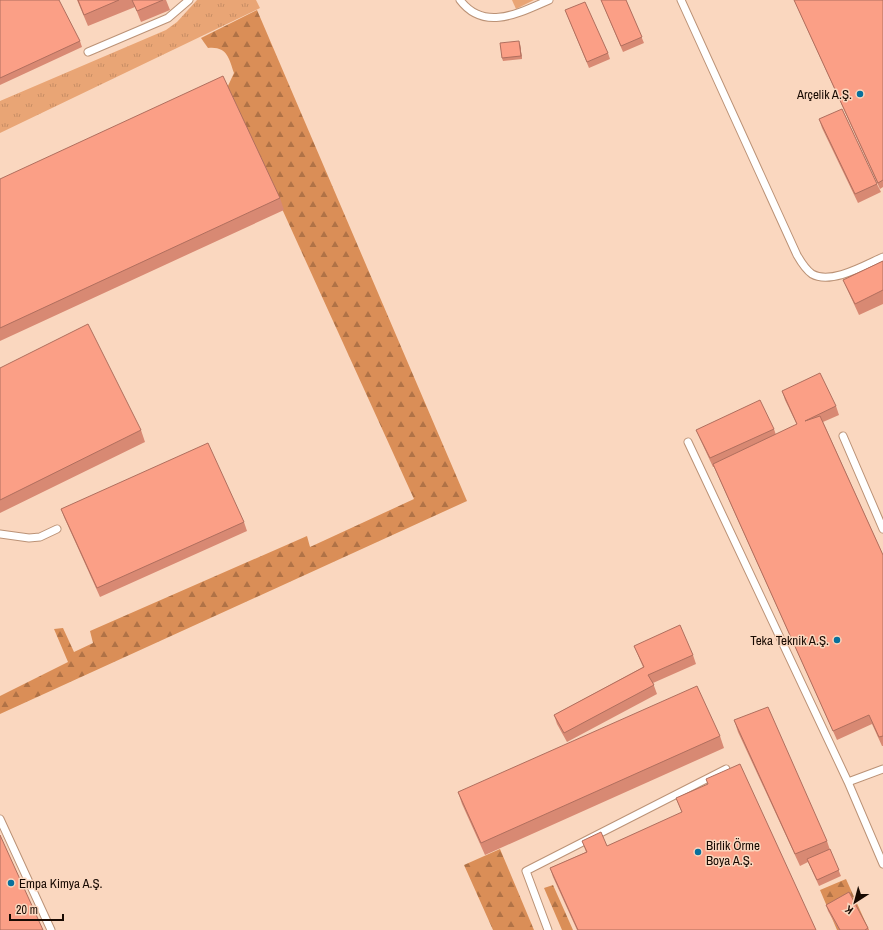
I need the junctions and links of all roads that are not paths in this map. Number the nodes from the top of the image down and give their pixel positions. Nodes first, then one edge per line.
1 (189, 0) edge
2 (460, 0) edge
3 (549, 0) edge
4 (681, 0) edge
5 (88, 52) dead end
6 (883, 257) edge
7 (843, 436) dead end
8 (688, 442) dead end
9 (883, 529) edge
10 (56, 530) dead end
11 (0, 534) edge
12 (883, 768) edge
13 (726, 769) edge
14 (848, 782) junction
15 (0, 819) edge
16 (883, 864) edge
17 (51, 930) edge
18 (548, 930) edge

1 - 5 lane
2 - 3 lane
4 - 6 lane
7 - 9 lane
8 - 14 lane
10 - 11 lane
12 - 14 lane
13 - 18 lane
14 - 16 lane
15 - 17 lane

